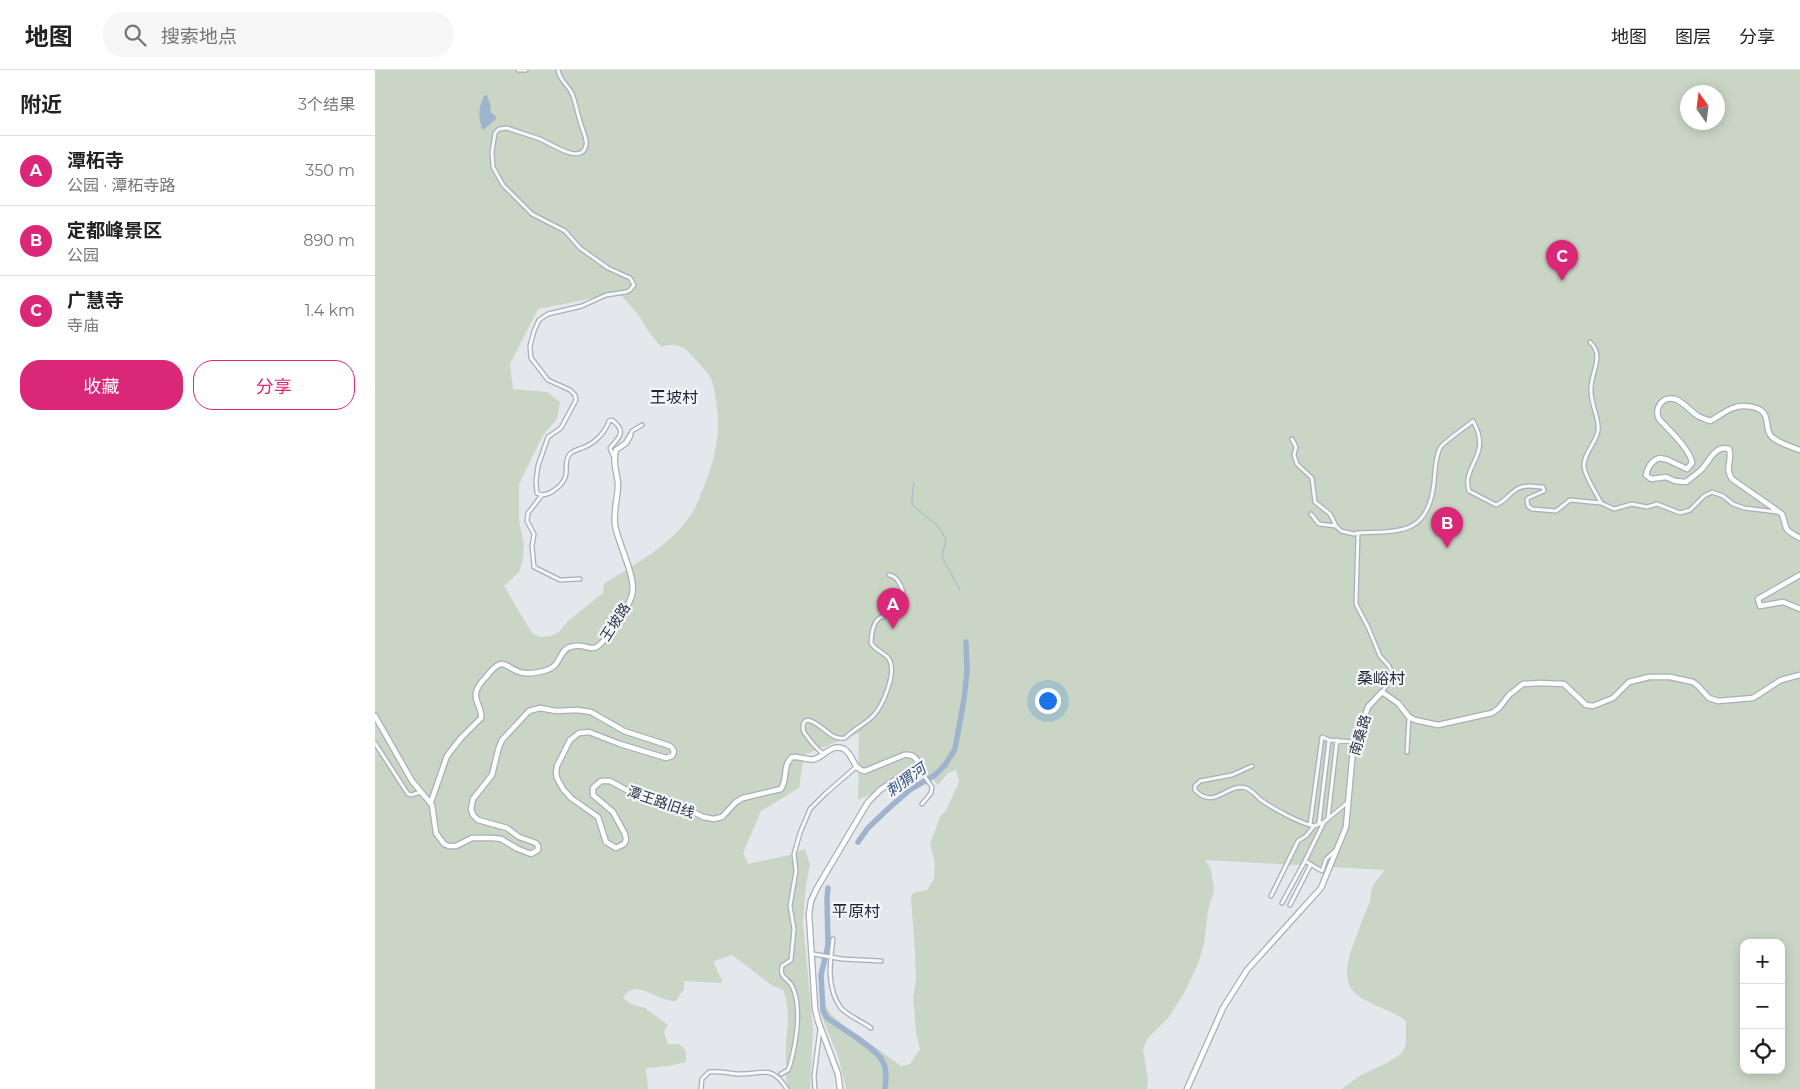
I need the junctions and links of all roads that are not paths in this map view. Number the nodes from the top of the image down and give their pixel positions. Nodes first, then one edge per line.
1 (518, 70) edge
2 (526, 70) edge
3 (558, 70) edge
4 (1590, 342) dead end
5 (642, 425) dead end
6 (630, 436) joint
7 (1291, 439) dead end
8 (1800, 450) edge
9 (614, 458) junction
10 (542, 495) junction
11 (1601, 502) junction
12 (1777, 512) junction
13 (1311, 514) dead end
14 (1336, 526) junction
15 (1358, 533) junction
16 (1800, 538) edge
17 (889, 575) dead end
18 (1800, 575) edge
19 (580, 579) dead end
20 (1800, 608) edge
21 (1800, 675) edge
22 (1382, 692) junction
23 (375, 716) edge
24 (1409, 717) junction
25 (1329, 740) junction
26 (1337, 740) junction
27 (1356, 742) junction
28 (375, 743) edge
29 (1407, 752) dead end
30 (823, 754) junction
31 (1252, 766) dead end
32 (856, 767) junction
33 (918, 767) dead end
34 (421, 792) junction
35 (431, 802) junction
36 (1347, 803) junction
37 (922, 804) dead end
38 (1326, 820) junction
39 (1314, 825) junction
40 (1337, 848) junction
41 (1305, 861) junction
42 (1311, 864) junction
43 (1271, 896) dead end
44 (1282, 903) dead end
45 (1290, 905) dead end
46 (833, 939) dead end
47 (813, 954) junction
48 (830, 956) junction
49 (881, 960) dead end
50 (820, 1028) junction
51 (871, 1028) dead end
52 (781, 1074) dead end
53 (701, 1089) edge
54 (787, 1089) edge
55 (815, 1089) edge
56 (840, 1089) edge
57 (1187, 1089) edge

1 - 2 street
3 - 10 street
4 - 11 street
5 - 6 street
6 - 9 street
7 - 14 street
8 - 12 street
9 - 10 street
9 - 35 street, 王坡路
10 - 19 street
11 - 12 street
11 - 15 street
12 - 16 street
13 - 14 street
14 - 15 street
15 - 22 street
17 - 30 street
18 - 20 street
21 - 24 street
22 - 24 street
22 - 27 street, 南桑路
23 - 34 street
24 - 29 street
25 - 26 street
25 - 39 street
25 - 39 street
26 - 27 street
26 - 38 street
27 - 36 street, 南桑路
28 - 34 street
30 - 32 street, 潭王路旧线
30 - 35 street, 潭王路旧线
31 - 39 street
32 - 47 street
32 - 52 street
33 - 37 street
34 - 35 street
36 - 38 street
36 - 40 street, 南桑路
38 - 39 street
38 - 41 street
39 - 43 street
40 - 42 street
40 - 57 street, 南桑路
41 - 42 street
41 - 44 street
42 - 45 street
46 - 48 street
47 - 48 street
47 - 50 street
48 - 49 street
48 - 51 street
50 - 55 street
50 - 56 street
53 - 54 street

